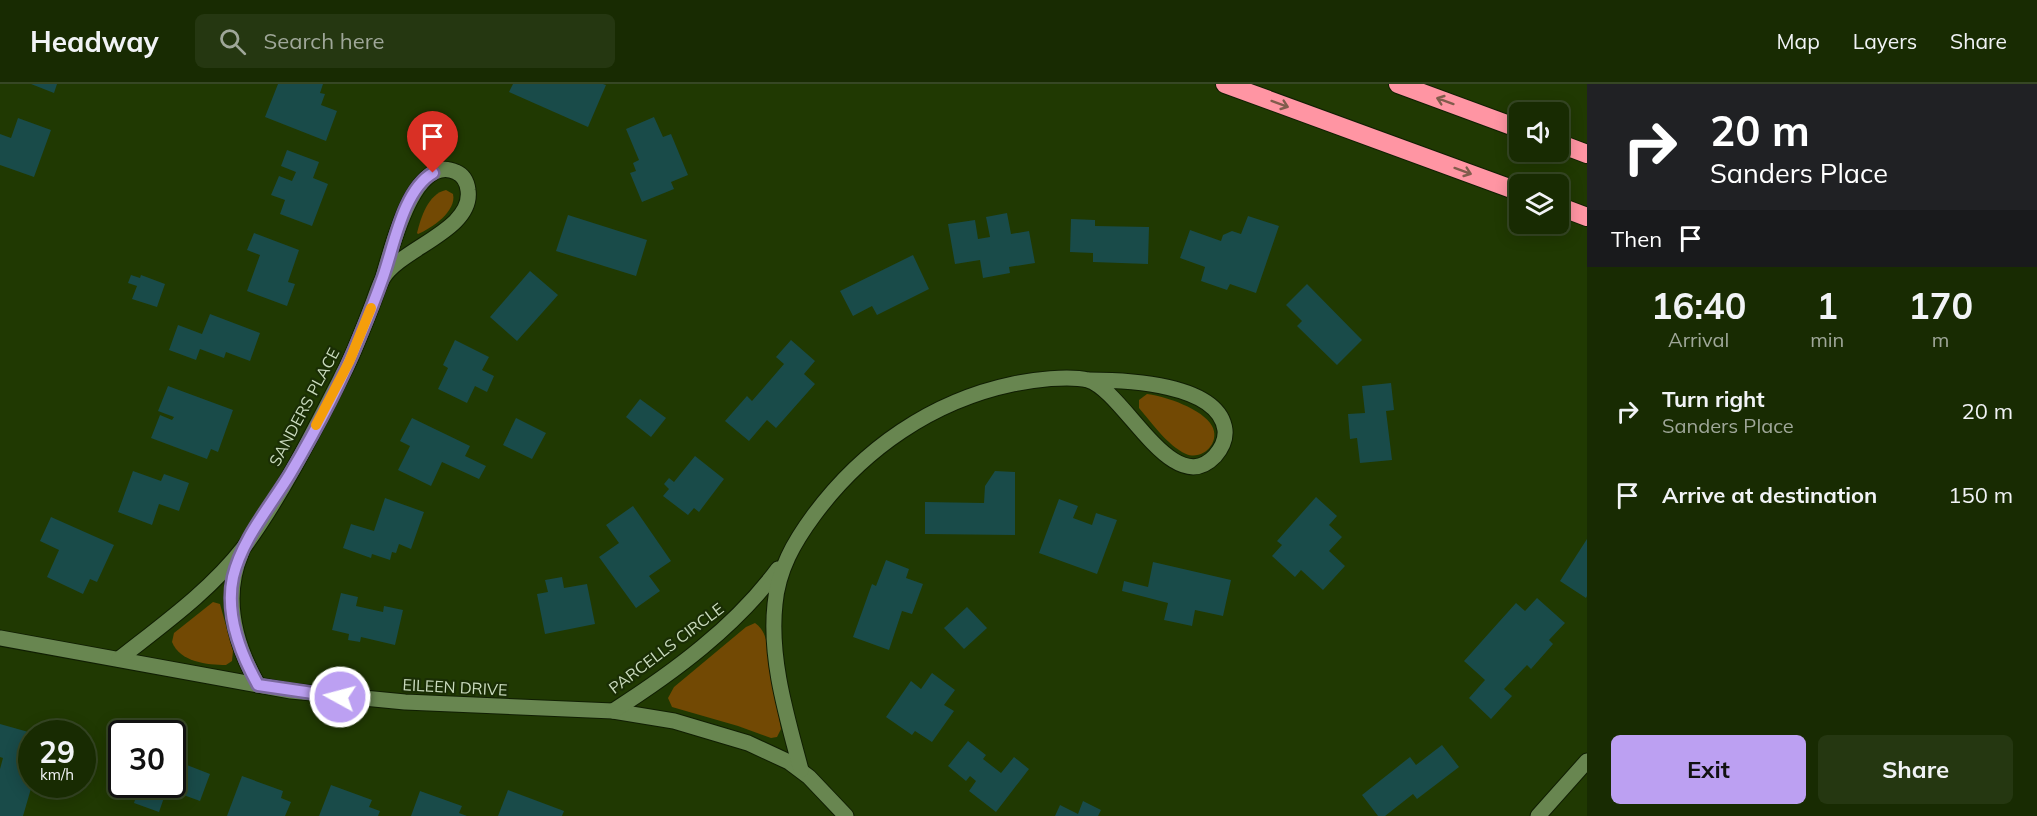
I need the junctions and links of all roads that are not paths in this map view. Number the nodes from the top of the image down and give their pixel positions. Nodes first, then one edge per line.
1 (1225, 84) edge
2 (1398, 84) edge
3 (1509, 125) edge
4 (1569, 147) edge
5 (1587, 154) edge
6 (1509, 188) edge
7 (1569, 210) edge
8 (1587, 217) edge
9 (383, 277) junction
10 (1089, 380) junction
11 (243, 547) junction
12 (786, 558) junction
13 (0, 638) edge
14 (119, 658) junction
15 (258, 685) junction
16 (613, 711) junction
17 (1587, 761) edge
18 (801, 770) junction
19 (846, 816) edge
20 (1538, 816) edge

1 -> 6 highway
3 -> 2 highway
4 - 5 highway
7 - 8 highway
9 - 9 street, SANDERS PLACE
9 - 11 street, SANDERS PLACE
10 - 10 street, PARCELLS CIRCLE
10 - 12 street, PARCELLS CIRCLE
11 - 14 street, SANDERS PLACE
11 - 15 street, SANDERS PLACE
12 - 16 street, PARCELLS CIRCLE
12 - 18 street, PARCELLS CIRCLE
13 - 14 street, EILEEN DRIVE
14 - 15 street, EILEEN DRIVE
15 - 16 street, EILEEN DRIVE
16 - 18 street, EILEEN DRIVE
17 - 20 street
18 - 19 street, EILEEN DRIVE

